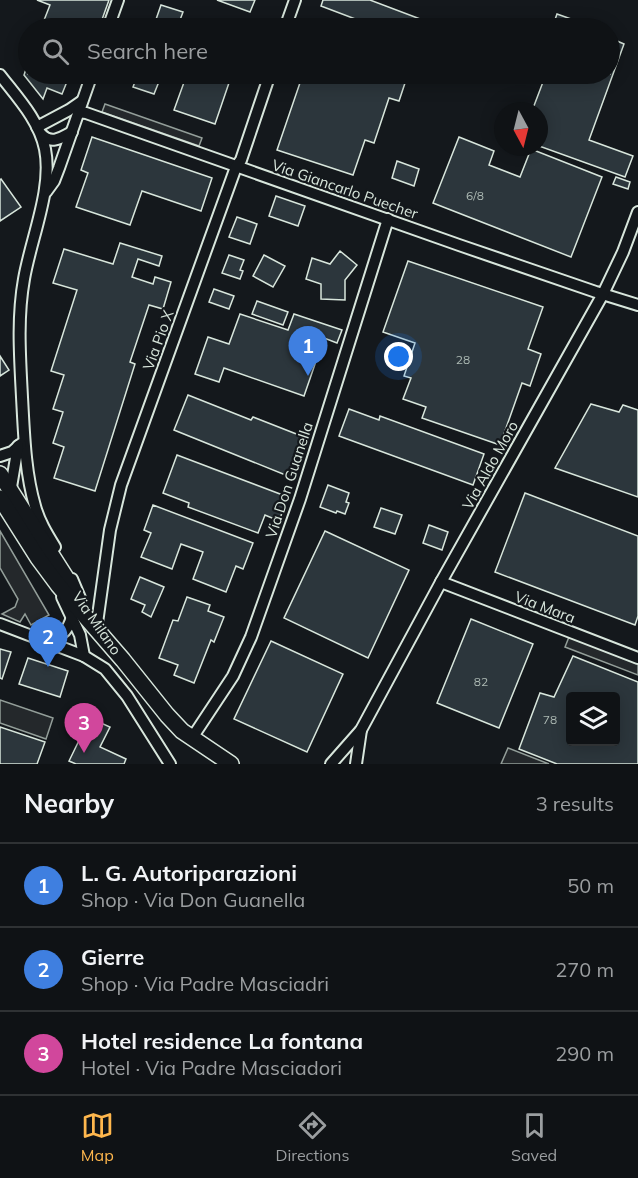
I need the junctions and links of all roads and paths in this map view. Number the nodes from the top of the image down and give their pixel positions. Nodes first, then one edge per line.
1 (118, 0) edge
2 (295, 0) edge
3 (112, 18) edge
4 (289, 18) edge
5 (0, 75) edge
6 (88, 84) edge
7 (267, 84) edge
8 (82, 101) junction
9 (78, 112) junction
10 (39, 130) junction
11 (72, 132) junction
12 (236, 167) junction
13 (44, 195) junction
14 (638, 212) edge
15 (388, 219) junction
16 (603, 294) junction
17 (638, 305) edge
18 (21, 442) junction
19 (0, 456) edge
20 (0, 474) edge
21 (5, 495) edge
22 (51, 576) junction
23 (441, 582) junction
24 (80, 598) junction
25 (72, 616) junction
26 (97, 623) junction
27 (0, 624) edge
28 (40, 639) junction
29 (79, 654) junction
30 (638, 658) edge
31 (123, 660) junction
32 (361, 730) junction
33 (192, 738) junction
34 (170, 764) edge
35 (231, 764) edge
36 (331, 764) edge
37 (356, 764) edge

1 - 3 street
2 - 4 street
5 - 10 street
6 - 8 street
7 - 12 street, Via Pio X
8 - 9 street
8 - 10 street
9 - 11 street
9 - 12 street, Via Giancarlo Puecher
10 - 11 street
10 - 13 street
11 - 13 street
12 - 15 street, Via Giancarlo Puecher
12 - 26 street, Via Pio X
13 - 18 street
14 - 16 street, Via Aldo Moro
15 - 16 street, Via Giancarlo Puecher
15 - 33 street, Via Don Guanella
16 - 17 street, Via Giancarlo Puecher
16 - 23 street, Via Aldo Moro
18 - 19 street
18 - 21 street
18 - 24 street
20 - 21 main road, Via Milano
21 - 22 main road, Via Milano
21 - 24 main road, Via Milano
22 - 25 street
22 - 31 main road, Via Milano
23 - 30 street, Via Mara
23 - 32 street, Via Aldo Moro
24 - 26 main road, Via Milano
25 - 28 street
25 - 29 street
26 - 31 main road, Via Milano
27 - 28 street
28 - 29 street
29 - 34 street
31 - 33 main road
32 - 36 street, Via Aldo Moro
32 - 37 street, Via Aldo Moro
33 - 35 main road

